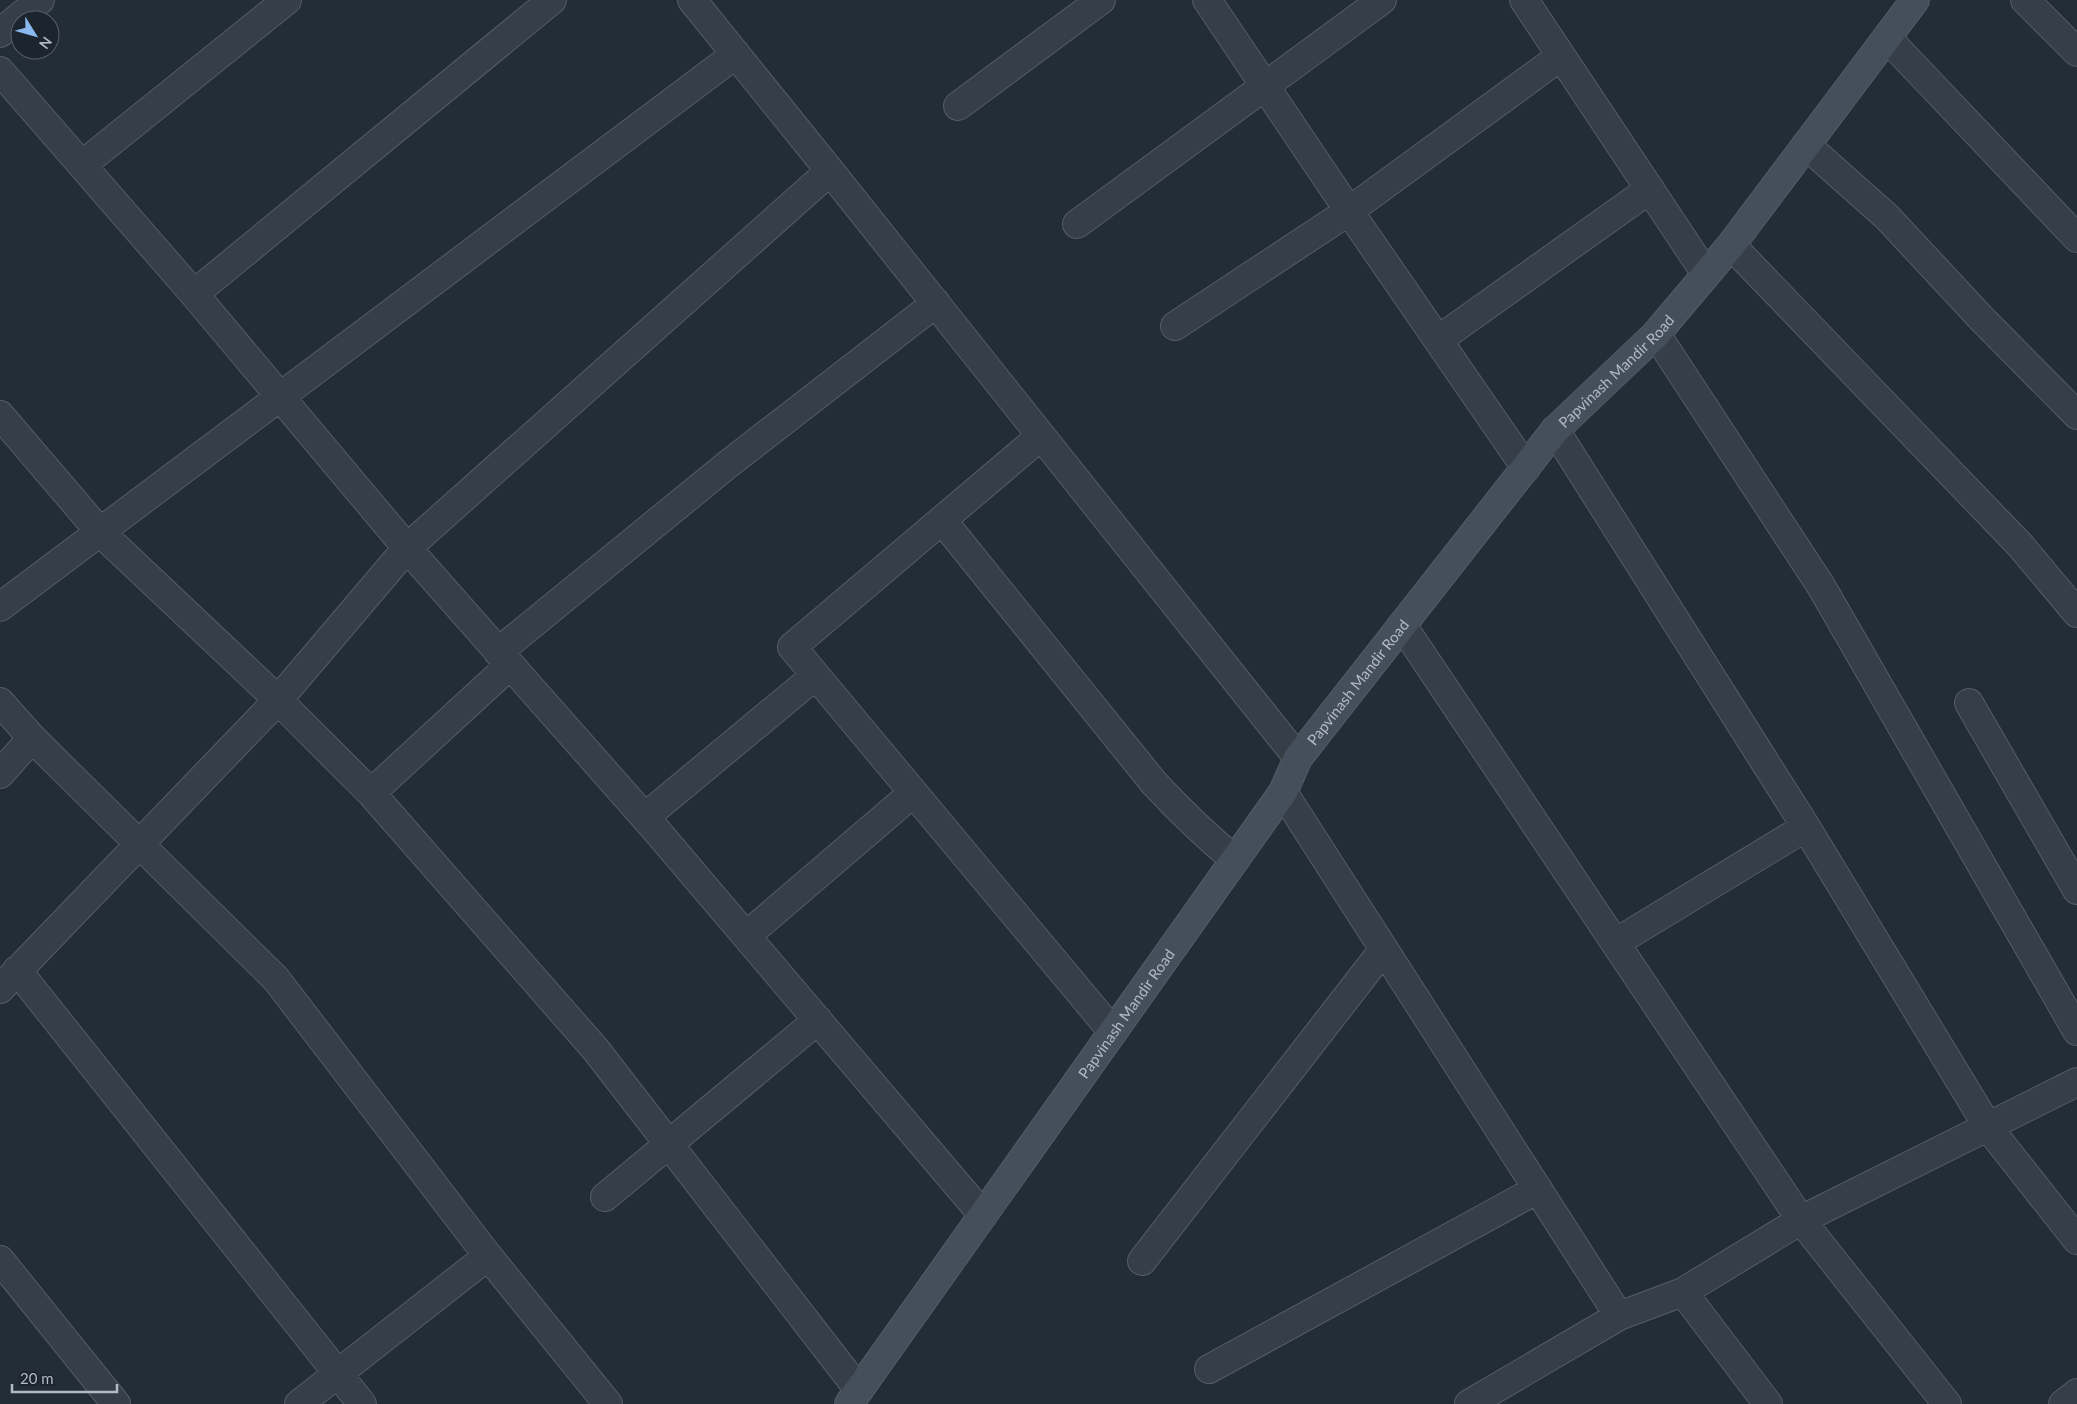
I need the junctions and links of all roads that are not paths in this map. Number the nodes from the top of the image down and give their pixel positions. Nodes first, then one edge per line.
1 (40, 0) edge
2 (287, 0) edge
3 (552, 0) edge
4 (692, 0) edge
5 (1100, 0) edge
6 (1207, 0) edge
7 (1382, 0) edge
8 (1524, 0) edge
9 (1915, 0) edge
10 (2025, 0) edge
11 (0, 33) edge
12 (1887, 38) junction
13 (2077, 52) edge
14 (736, 54) junction
15 (1561, 56) junction
16 (0, 72) edge
17 (1266, 86) junction
18 (958, 106) dead end
19 (1806, 144) junction
20 (82, 165) junction
21 (830, 171) junction
22 (1650, 189) junction
23 (1349, 211) junction
24 (1077, 224) dead end
25 (2077, 238) edge
26 (1731, 245) junction
27 (1706, 274) junction
28 (194, 294) junction
29 (936, 303) junction
30 (1175, 326) dead end
31 (1656, 334) junction
32 (1438, 340) junction
33 (280, 397) junction
34 (0, 415) edge
35 (2077, 415) edge
36 (1555, 430) junction
37 (1041, 436) junction
38 (1526, 468) junction
39 (942, 520) junction
40 (100, 532) junction
41 (407, 548) junction
42 (0, 607) edge
43 (2077, 613) edge
44 (1402, 625) junction
45 (504, 658) junction
46 (815, 676) junction
47 (278, 700) junction
48 (0, 702) edge
49 (1969, 704) dead end
50 (32, 738) junction
51 (1298, 758) junction
52 (0, 774) edge
53 (1283, 792) junction
54 (372, 793) junction
55 (913, 793) junction
56 (645, 817) junction
57 (1806, 827) junction
58 (139, 844) junction
59 (1235, 860) junction
60 (2077, 890) edge
61 (746, 936) junction
62 (1615, 943) junction
63 (1384, 949) junction
64 (9, 980) edge
65 (818, 1020) junction
66 (2077, 1031) edge
67 (1113, 1032) junction
68 (2077, 1082) edge
69 (1988, 1126) junction
70 (669, 1145) junction
71 (1538, 1189) junction
72 (605, 1197) dead end
73 (983, 1215) junction
74 (1801, 1220) junction
75 (2077, 1240) edge
76 (488, 1256) junction
77 (0, 1260) edge
78 (1142, 1261) dead end
79 (1683, 1292) junction
80 (1619, 1316) junction
81 (1209, 1370) dead end
82 (338, 1373) junction
83 (2077, 1393) edge
84 (1509, 1395) edge
85 (854, 1397) edge
86 (116, 1404) edge
87 (299, 1404) edge
88 (362, 1404) edge
89 (608, 1404) edge
90 (1470, 1404) edge
91 (1768, 1404) edge
92 (1948, 1404) edge
93 (2063, 1404) edge

1 - 11 street
2 - 20 street
3 - 28 street
4 - 14 street
5 - 18 street
6 - 17 street
7 - 17 street
8 - 15 street
9 - 12 street, Papvinash Mandir Road
10 - 13 street
12 - 19 street, Papvinash Mandir Road
12 - 25 street
14 - 21 street
14 - 33 street
15 - 22 street
15 - 23 street
16 - 20 street
17 - 23 street
17 - 24 street
19 - 26 street, Papvinash Mandir Road
19 - 35 street
20 - 28 street
21 - 29 street
21 - 41 street
22 - 27 street
22 - 32 street
23 - 30 street
23 - 32 street
26 - 27 street, Papvinash Mandir Road
26 - 43 street
27 - 31 street, Papvinash Mandir Road
28 - 33 street
29 - 37 street
29 - 45 street
31 - 36 street, Papvinash Mandir Road
31 - 66 street
32 - 38 street
33 - 40 street
33 - 41 street
34 - 40 street
36 - 38 street, Papvinash Mandir Road
36 - 57 street
37 - 39 street
37 - 51 street
38 - 44 street, Papvinash Mandir Road
39 - 46 street
39 - 59 street
40 - 42 street
40 - 47 street
41 - 45 street
41 - 47 street
44 - 51 street, Papvinash Mandir Road
44 - 62 street
45 - 54 street
45 - 56 street
46 - 55 street
46 - 56 street
47 - 54 street
47 - 58 street
48 - 50 street
49 - 60 street
50 - 52 street
50 - 58 street
51 - 53 street, Papvinash Mandir Road
53 - 59 street, Papvinash Mandir Road
53 - 63 street
54 - 70 street
55 - 61 street
55 - 67 street
56 - 61 street
57 - 62 street
57 - 69 street
58 - 64 street
58 - 76 street
59 - 67 street, Papvinash Mandir Road
61 - 65 street
62 - 74 street
63 - 71 street
63 - 78 street
64 - 82 street
65 - 70 street
65 - 73 street
67 - 73 street, Papvinash Mandir Road
68 - 69 street
69 - 74 street
69 - 75 street
70 - 72 street
70 - 85 street
71 - 80 street
71 - 81 street
73 - 85 street, Papvinash Mandir Road
74 - 79 street
74 - 92 street
76 - 82 street
76 - 89 street
77 - 86 street
79 - 80 street
79 - 91 street
80 - 84 street
82 - 87 street
82 - 88 street
83 - 93 street
84 - 90 street

